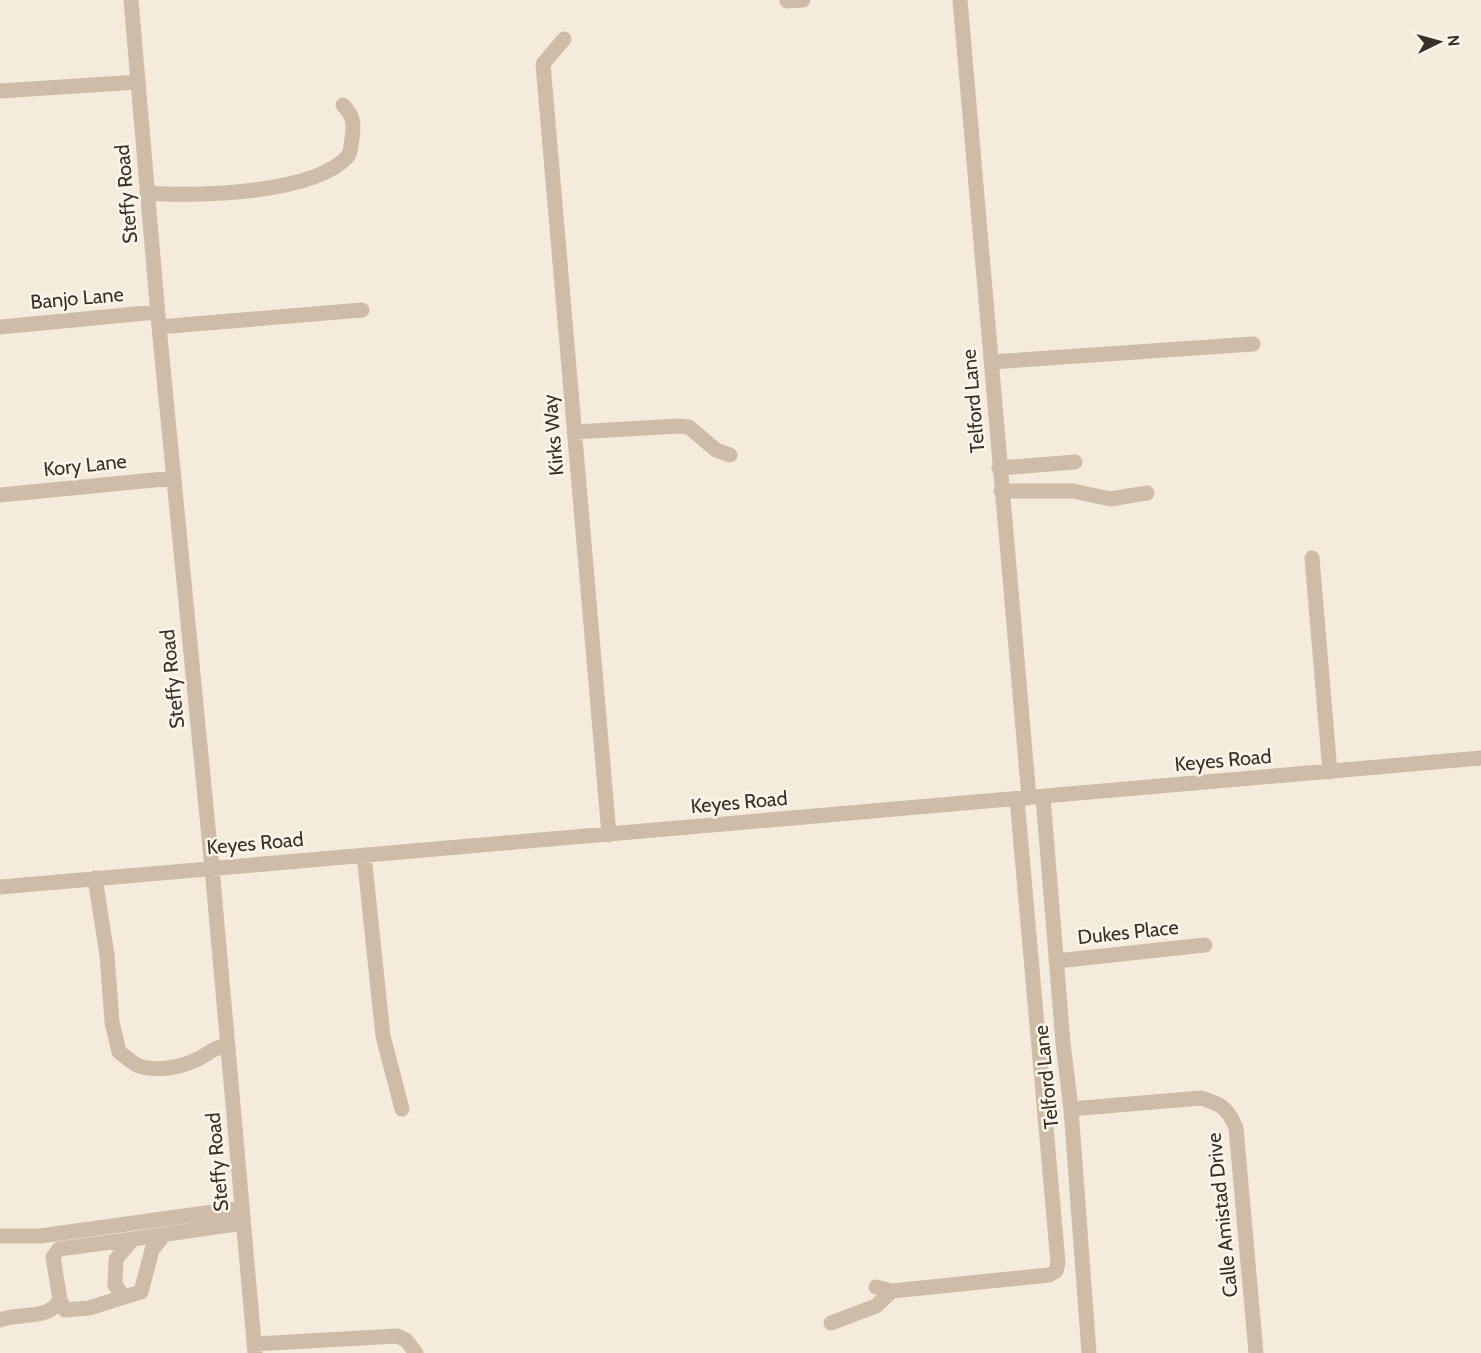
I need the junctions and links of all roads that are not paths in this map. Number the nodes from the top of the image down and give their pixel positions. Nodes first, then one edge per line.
1 (131, 0) edge
2 (803, 0) edge
3 (960, 0) edge
4 (787, 1) edge
5 (564, 39) dead end
6 (138, 82) junction
7 (0, 91) edge
8 (343, 105) dead end
9 (147, 193) junction
10 (362, 310) dead end
11 (158, 319) junction
12 (0, 327) edge
13 (1253, 344) dead end
14 (991, 362) junction
15 (574, 432) junction
16 (730, 455) dead end
17 (1075, 462) dead end
18 (999, 468) junction
19 (174, 478) junction
20 (1001, 491) junction
21 (1147, 493) dead end
22 (0, 495) edge
23 (1312, 558) dead end
24 (1481, 758) edge
25 (1330, 772) junction
26 (1030, 798) junction
27 (609, 835) junction
28 (364, 855) junction
29 (212, 868) junction
30 (95, 878) junction
31 (0, 887) edge
32 (1205, 945) dead end
33 (1056, 961) junction
34 (228, 1046) junction
35 (402, 1109) dead end
36 (1071, 1109) junction
37 (242, 1216) junction
38 (0, 1236) edge
39 (163, 1236) junction
40 (133, 1239) junction
41 (876, 1287) dead end
42 (892, 1291) junction
43 (124, 1297) junction
44 (60, 1300) junction
45 (0, 1320) edge
46 (831, 1323) dead end
47 (255, 1349) edge
48 (416, 1353) edge
49 (1089, 1353) edge
50 (1257, 1353) edge

1 - 6 street, Steffy Road
2 - 4 street
3 - 14 street, Telford Lane
5 - 15 street, Kirks Way
6 - 7 street
6 - 9 street, Steffy Road
8 - 9 street
9 - 11 street, Steffy Road
10 - 11 street, Banjo Lane
11 - 12 street, Banjo Lane
11 - 19 street, Steffy Road
13 - 14 street
14 - 18 street, Telford Lane
15 - 16 street
15 - 27 street, Kirks Way
17 - 18 street
18 - 20 street, Telford Lane
19 - 22 street, Kory Lane
19 - 29 street, Steffy Road
20 - 21 street
20 - 26 street, Telford Lane
23 - 25 street
24 - 25 street, Keyes Road
25 - 26 street, Keyes Road
26 - 27 street, Keyes Road
26 - 33 street, Telford Lane
26 - 42 street, Telford Lane
27 - 28 street, Keyes Road
28 - 29 street, Keyes Road
28 - 35 street
29 - 30 street, Keyes Road
29 - 34 street, Steffy Road
30 - 31 street, Keyes Road
30 - 34 street
32 - 33 street, Dukes Place
33 - 36 street, Telford Lane
34 - 37 street, Steffy Road
36 - 49 street, Telford Lane
36 - 50 street, Calle Amistad Drive
37 - 38 street
37 - 39 street
37 - 47 street, Steffy Road
39 - 40 street
39 - 43 street
40 - 43 street
40 - 44 street
41 - 42 street
42 - 46 street
43 - 44 street
44 - 45 street
47 - 48 street

